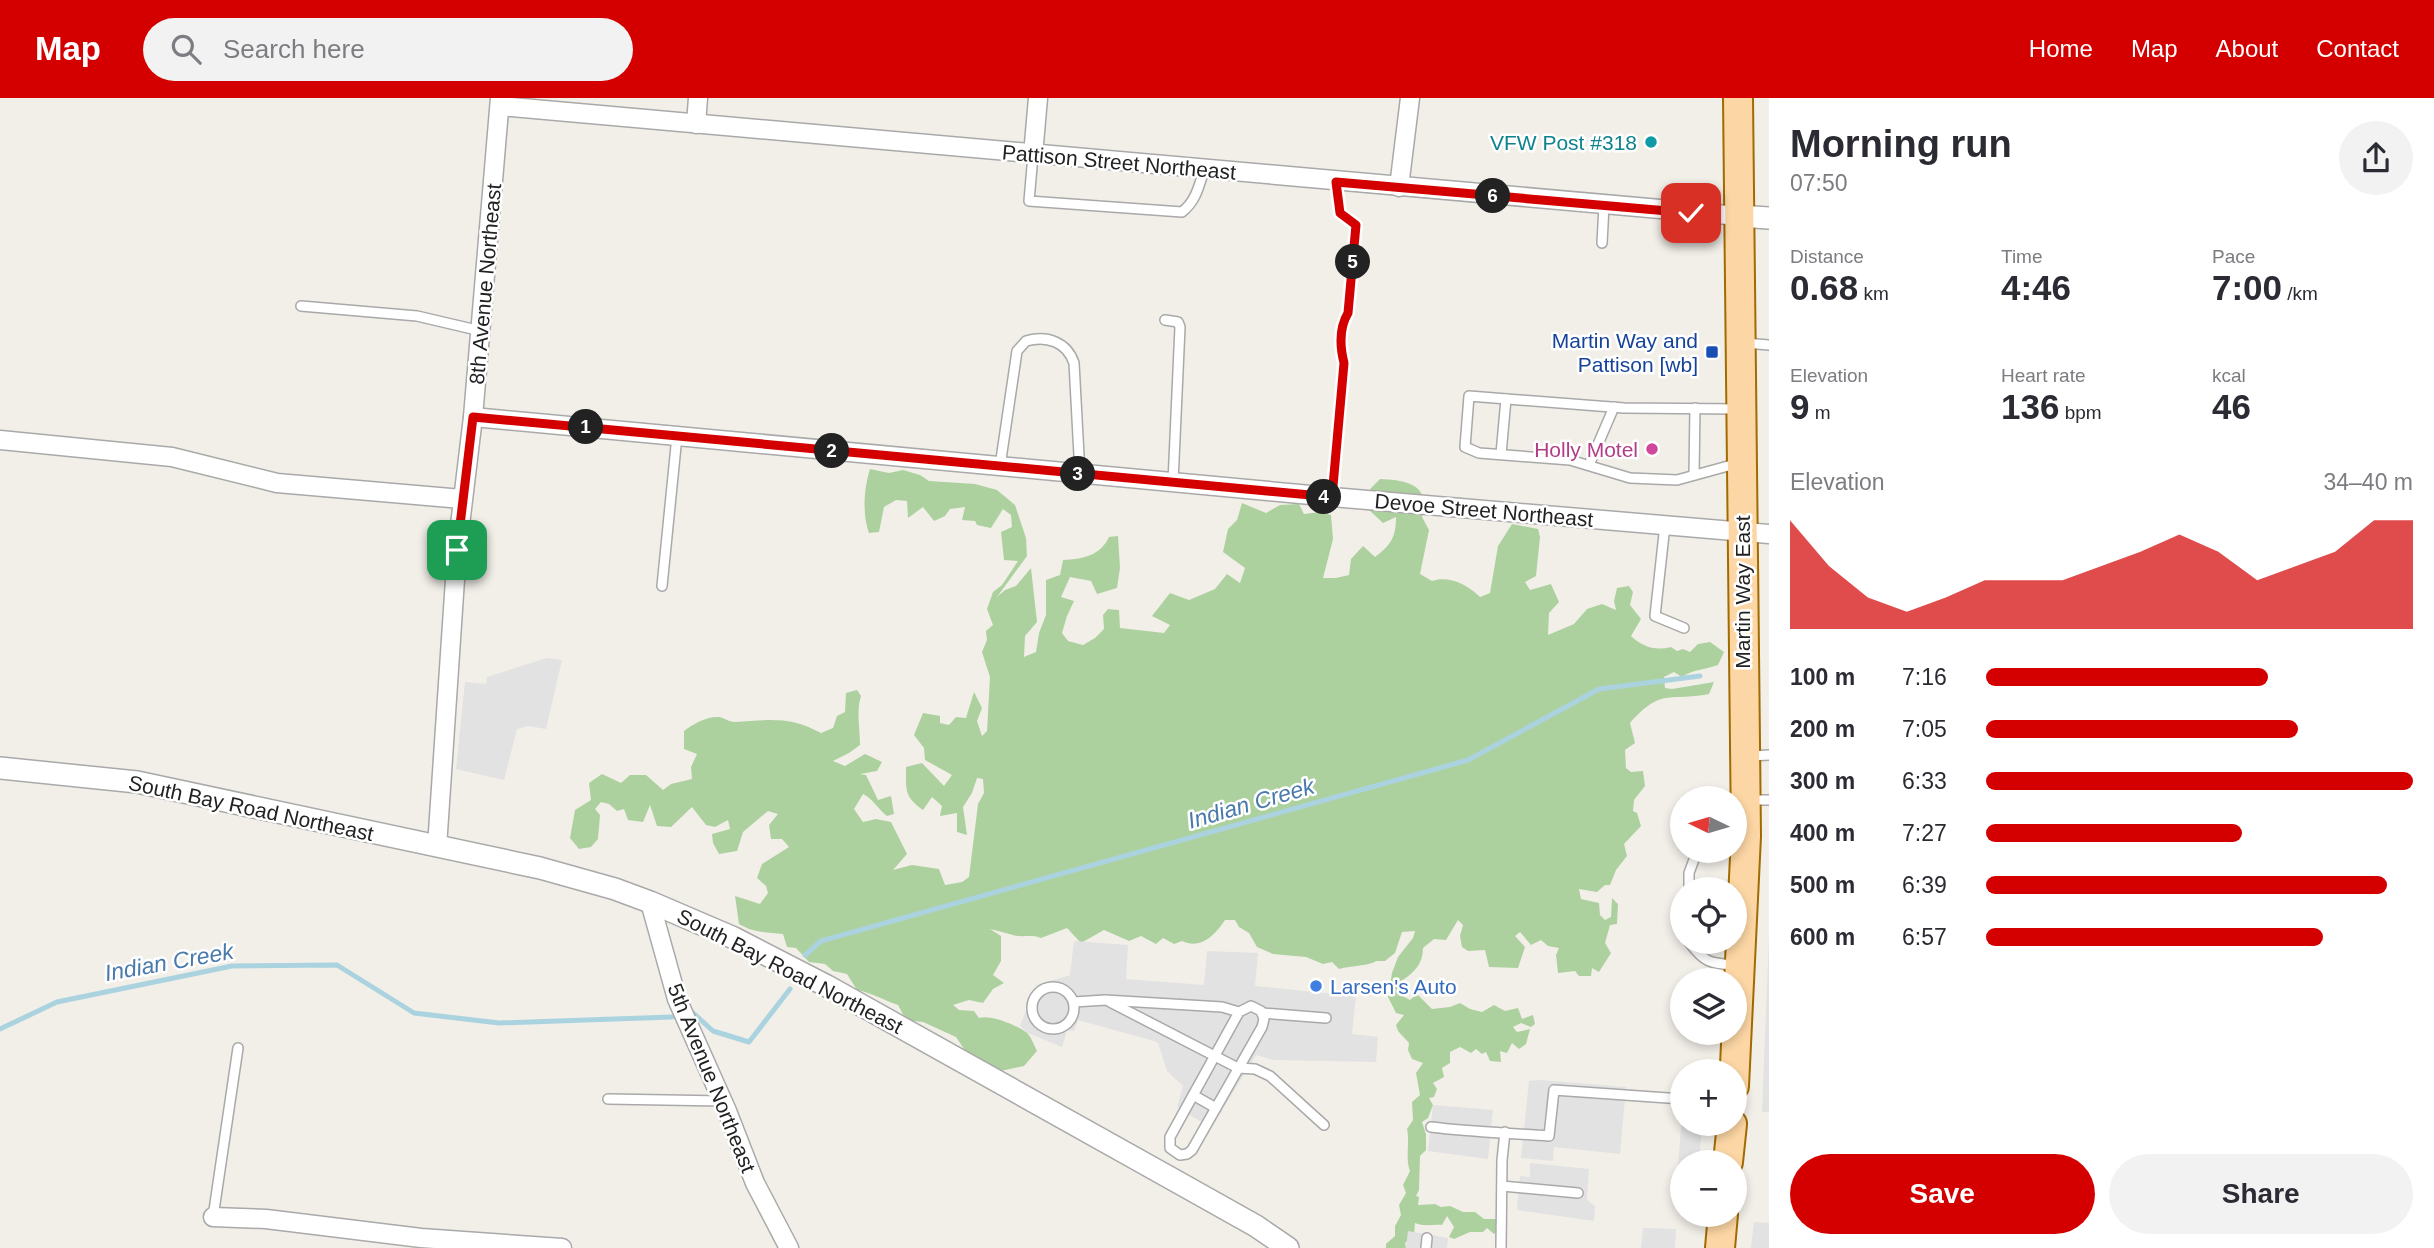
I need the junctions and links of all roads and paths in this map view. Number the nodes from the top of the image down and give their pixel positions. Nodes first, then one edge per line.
1 (698, 98) edge
2 (1038, 98) edge
3 (1410, 98) edge
4 (1738, 98) edge
5 (500, 102) edge
6 (696, 124) junction
7 (1033, 155) junction
8 (1204, 170) junction
9 (1336, 182) junction
10 (1399, 187) junction
11 (1604, 205) junction
12 (1739, 216) junction
13 (1769, 218) edge
14 (1602, 243) dead end
15 (301, 306) dead end
16 (1165, 320) dead end
17 (481, 331) junction
18 (1740, 343) junction
19 (1769, 345) edge
20 (1506, 399) junction
21 (1614, 407) junction
22 (1695, 408) junction
23 (1740, 409) junction
24 (473, 417) junction
25 (677, 436) junction
26 (0, 440) edge
27 (1501, 454) junction
28 (1741, 463) junction
29 (1000, 466) junction
30 (1589, 466) junction
31 (1080, 474) junction
32 (1694, 474) junction
33 (1173, 482) junction
34 (1332, 497) junction
35 (462, 499) junction
36 (1665, 525) junction
37 (1756, 533) edge
38 (662, 586) dead end
39 (1684, 628) dead end
40 (1757, 756) edge
41 (0, 768) edge
42 (1757, 800) edge
43 (1747, 829) edge
44 (437, 847) junction
45 (1740, 863) edge
46 (650, 902) junction
47 (1698, 954) edge
48 (1740, 965) junction
49 (1105, 1000) junction
50 (1074, 1002) junction
51 (1240, 1012) junction
52 (1262, 1013) junction
53 (1326, 1018) dead end
54 (238, 1048) dead end
55 (1215, 1055) junction
56 (1735, 1059) edge
57 (1238, 1068) junction
58 (1193, 1095) junction
59 (1670, 1098) edge
60 (608, 1099) dead end
61 (723, 1101) junction
62 (1216, 1108) junction
63 (1324, 1125) dead end
64 (1431, 1127) dead end
65 (1505, 1132) junction
66 (1176, 1154) junction
67 (1165, 1175) junction
68 (1502, 1186) junction
69 (1578, 1193) dead end
70 (213, 1217) joint
71 (1722, 1227) edge
72 (420, 1243) edge
73 (562, 1248) edge
74 (789, 1248) edge
75 (1288, 1248) edge
76 (1501, 1248) edge
77 (1720, 1248) edge

1 - 6 street
2 - 7 street
3 - 10 street
4 - 12 main road, Martin Way East
5 - 6 street, Pattison Street Northeast
5 - 17 street, 8th Avenue Northeast
6 - 7 street, Pattison Street Northeast
7 - 8 street, Pattison Street Northeast
7 - 8 lane
8 - 9 street, Pattison Street Northeast
9 - 10 street, Pattison Street Northeast
9 - 34 lane
10 - 11 street, Pattison Street Northeast
11 - 12 street, Pattison Street Northeast
11 - 14 lane
12 - 13 street
12 - 18 main road, Martin Way East
15 - 17 lane
16 - 33 lane
17 - 24 street, 8th Avenue Northeast
18 - 19 lane
18 - 23 main road, Martin Way East
20 - 21 lane
20 - 27 lane
20 - 27 lane
21 - 22 lane
21 - 30 lane
22 - 23 lane
22 - 32 lane
23 - 28 main road, Martin Way East
24 - 25 street, Devoe Street Northeast
24 - 35 street, 8th Avenue Northeast
25 - 29 street, Devoe Street Northeast
25 - 38 lane
26 - 35 street
27 - 30 lane
28 - 32 lane
28 - 37 main road, Martin Way East
29 - 31 street, Devoe Street Northeast
29 - 31 lane
30 - 32 lane
31 - 33 street, Devoe Street Northeast
33 - 34 street, Devoe Street Northeast
34 - 36 street, Devoe Street Northeast
35 - 44 street, 8th Avenue Northeast
36 - 37 street, Devoe Street Northeast
36 - 39 lane
37 - 40 main road, Martin Way East
40 - 42 main road, Martin Way East
41 - 44 street, South Bay Road Northeast
42 - 43 main road, Martin Way East
44 - 46 street, South Bay Road Northeast
45 - 48 main road, Martin Way East
46 - 61 street, 5th Avenue Northeast
46 - 67 street, South Bay Road Northeast
47 - 48 lane
48 - 56 main road, Martin Way East
49 - 50 lane
49 - 51 lane
49 - 55 lane
50 - 50 lane
51 - 52 lane
51 - 55 lane
52 - 53 lane
52 - 57 lane
54 - 70 lane
55 - 57 lane
55 - 58 lane
57 - 62 lane
57 - 63 lane
58 - 62 lane
58 - 66 lane
59 - 65 lane
60 - 61 lane
61 - 74 street, 5th Avenue Northeast
62 - 66 lane
64 - 65 lane
65 - 68 lane
66 - 67 lane
67 - 75 street, South Bay Road Northeast
68 - 69 lane
68 - 76 lane
70 - 72 street
71 - 77 main road
72 - 73 street

